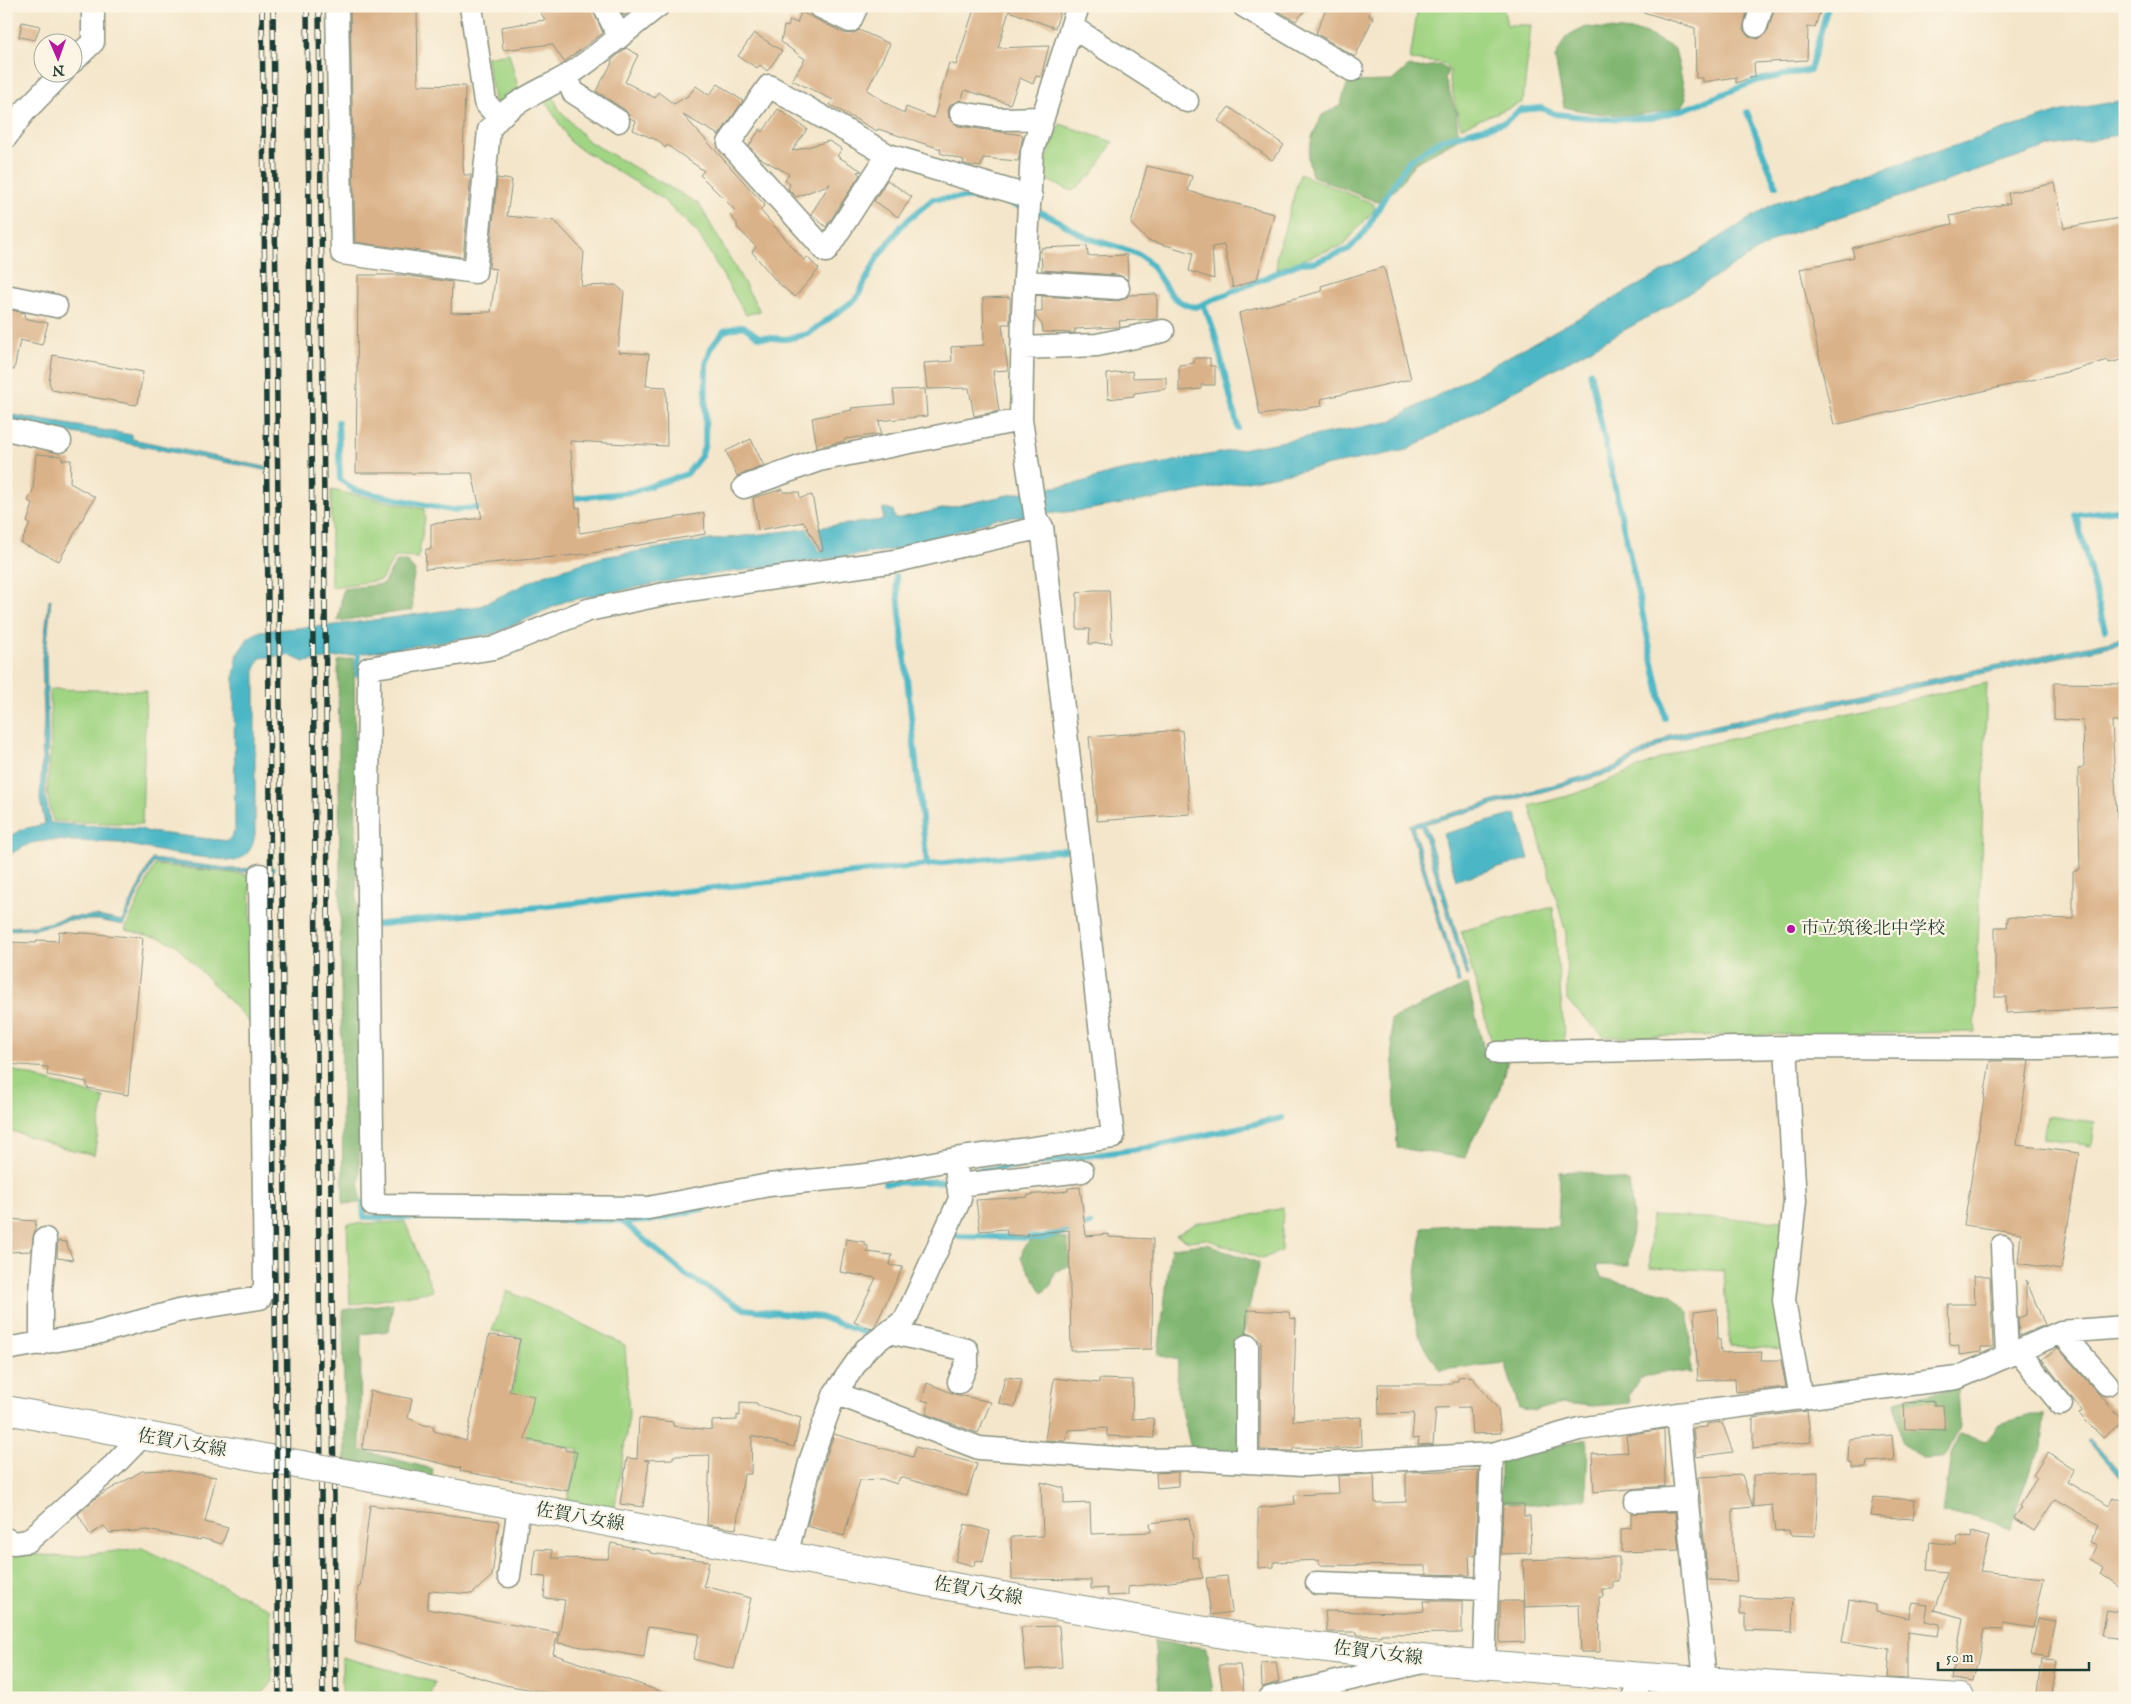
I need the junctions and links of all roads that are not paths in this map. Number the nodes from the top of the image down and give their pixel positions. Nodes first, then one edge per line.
1 (93, 6) edge
2 (337, 6) edge
3 (471, 6) edge
4 (604, 6) edge
5 (658, 6) edge
6 (819, 6) edge
7 (856, 6) edge
8 (1244, 6) edge
9 (1075, 16) edge
10 (619, 36) junction
11 (82, 52) edge
12 (1352, 70) dead end
13 (566, 76) junction
14 (53, 82) edge
15 (1187, 101) dead end
16 (961, 113) dead end
17 (498, 117) junction
18 (1043, 118) junction
19 (618, 121) dead end
20 (6, 137) edge
21 (888, 155) junction
22 (1031, 197) junction
23 (1025, 282) junction
24 (1118, 288) dead end
25 (6, 296) edge
26 (56, 306) dead end
27 (1164, 331) dead end
28 (1022, 348) junction
29 (1021, 420) junction
30 (6, 428) edge
31 (60, 441) dead end
32 (744, 487) dead end
33 (1042, 527) junction
34 (260, 875) dead end
35 (2125, 1045) edge
36 (1786, 1047) junction
37 (1498, 1053) dead end
38 (955, 1159) junction
39 (1082, 1171) dead end
40 (958, 1185) junction
41 (45, 1239) dead end
42 (2002, 1246) dead end
43 (2125, 1327) edge
44 (889, 1332) junction
45 (2061, 1332) junction
46 (41, 1344) junction
47 (1247, 1346) dead end
48 (6, 1349) edge
49 (2013, 1354) junction
50 (959, 1382) dead end
51 (2107, 1384) dead end
52 (835, 1393) junction
53 (1802, 1399) junction
54 (2061, 1404) dead end
55 (6, 1410) edge
56 (1678, 1414) junction
57 (142, 1436) junction
58 (1492, 1454) junction
59 (1248, 1461) junction
60 (1687, 1498) junction
61 (1636, 1501) dead end
62 (519, 1506) junction
63 (6, 1539) edge
64 (786, 1556) junction
65 (509, 1576) dead end
66 (1317, 1583) dead end
67 (1487, 1589) junction
68 (1430, 1660) junction
69 (1484, 1664) junction
70 (1705, 1680) junction
71 (1638, 1688) edge
72 (1887, 1695) edge
73 (1274, 1697) edge
74 (1960, 1698) edge

1 - 11 street
2 - 17 street
3 - 17 street
4 - 10 street
5 - 10 street
6 - 7 street
8 - 12 street
9 - 15 street
9 - 18 street
10 - 13 street
13 - 17 street
13 - 19 street
14 - 20 street
16 - 18 street
18 - 22 street
21 - 21 street
21 - 22 street
22 - 23 street
23 - 24 street
23 - 28 street
25 - 26 street
27 - 28 street
28 - 29 street
29 - 32 street
29 - 33 street
30 - 31 street
33 - 38 street
33 - 38 street
34 - 46 street
35 - 36 street
36 - 37 street
36 - 53 street
38 - 40 street
39 - 40 street
40 - 44 street
41 - 46 street
42 - 49 street
43 - 45 street
44 - 50 street
44 - 52 street
45 - 49 street
45 - 51 street
46 - 48 street
47 - 59 street
49 - 53 street
49 - 54 street
52 - 59 street
52 - 64 street
53 - 56 street
55 - 57 main road, 佐賀八女線
56 - 58 street
56 - 60 street
57 - 62 main road, 佐賀八女線, bridge
57 - 63 street
58 - 59 street
58 - 67 street
60 - 61 street
60 - 70 street
62 - 64 main road, 佐賀八女線
62 - 65 street
64 - 68 main road, 佐賀八女線
66 - 67 street
67 - 69 street
68 - 69 main road, 佐賀八女線
68 - 73 street
69 - 71 main road, 佐賀八女線
70 - 71 main road, 佐賀八女線
70 - 72 main road, 佐賀八女線
72 - 74 main road, 佐賀八女線

